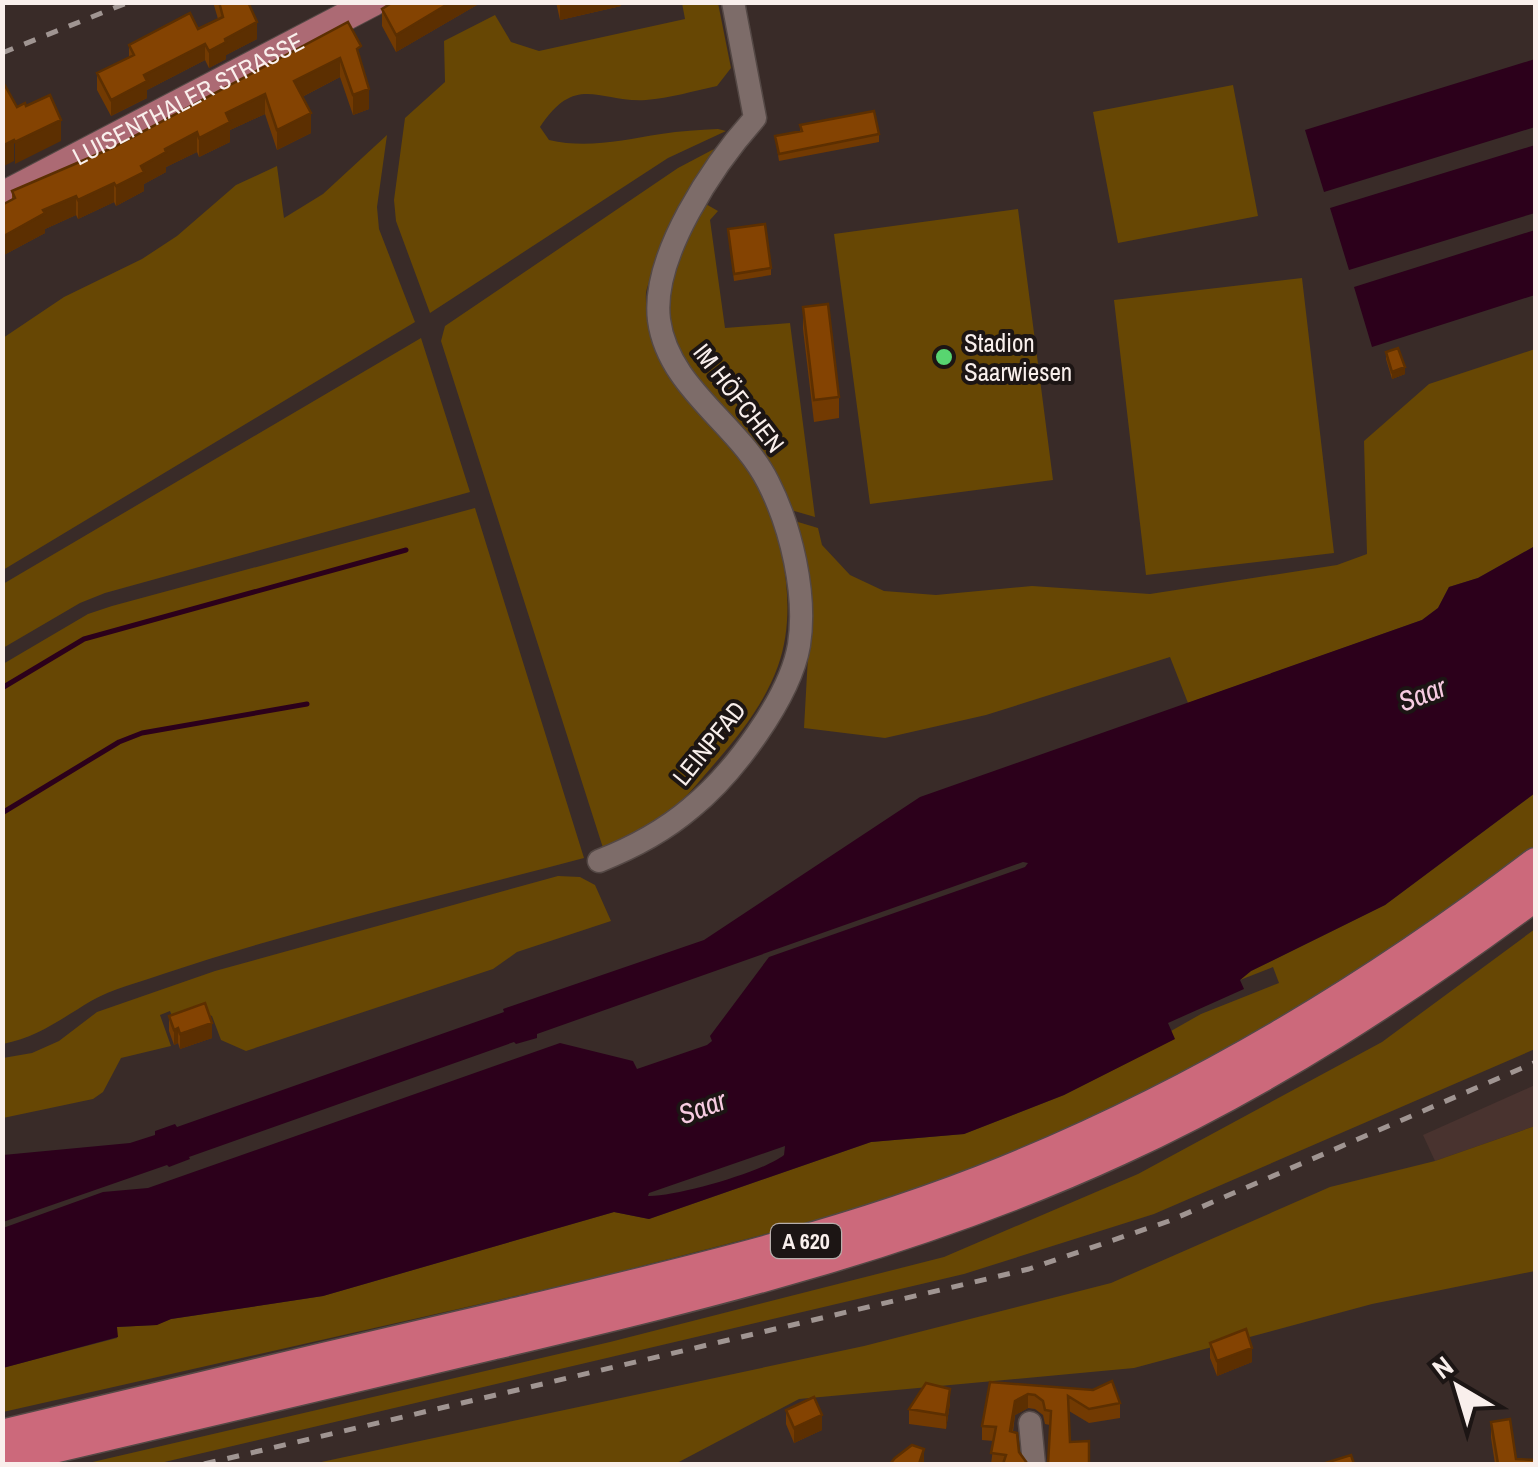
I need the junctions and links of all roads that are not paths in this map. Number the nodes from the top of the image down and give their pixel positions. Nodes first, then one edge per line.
1 (733, 2) edge
2 (367, 4) edge
3 (2, 196) edge
4 (791, 672) joint
5 (600, 861) dead end
6 (1536, 864) edge
7 (1536, 894) edge
8 (1030, 1422) dead end
9 (2, 1436) edge
10 (2, 1459) edge
11 (1034, 1464) edge

1 - 4 street, IM HÖFCHEN
2 - 3 main road, LUISENTHALER STRASSE
4 - 5 street, LEINPFAD
6 - 9 highway, A 620
7 - 10 highway, A 620
8 - 11 street

